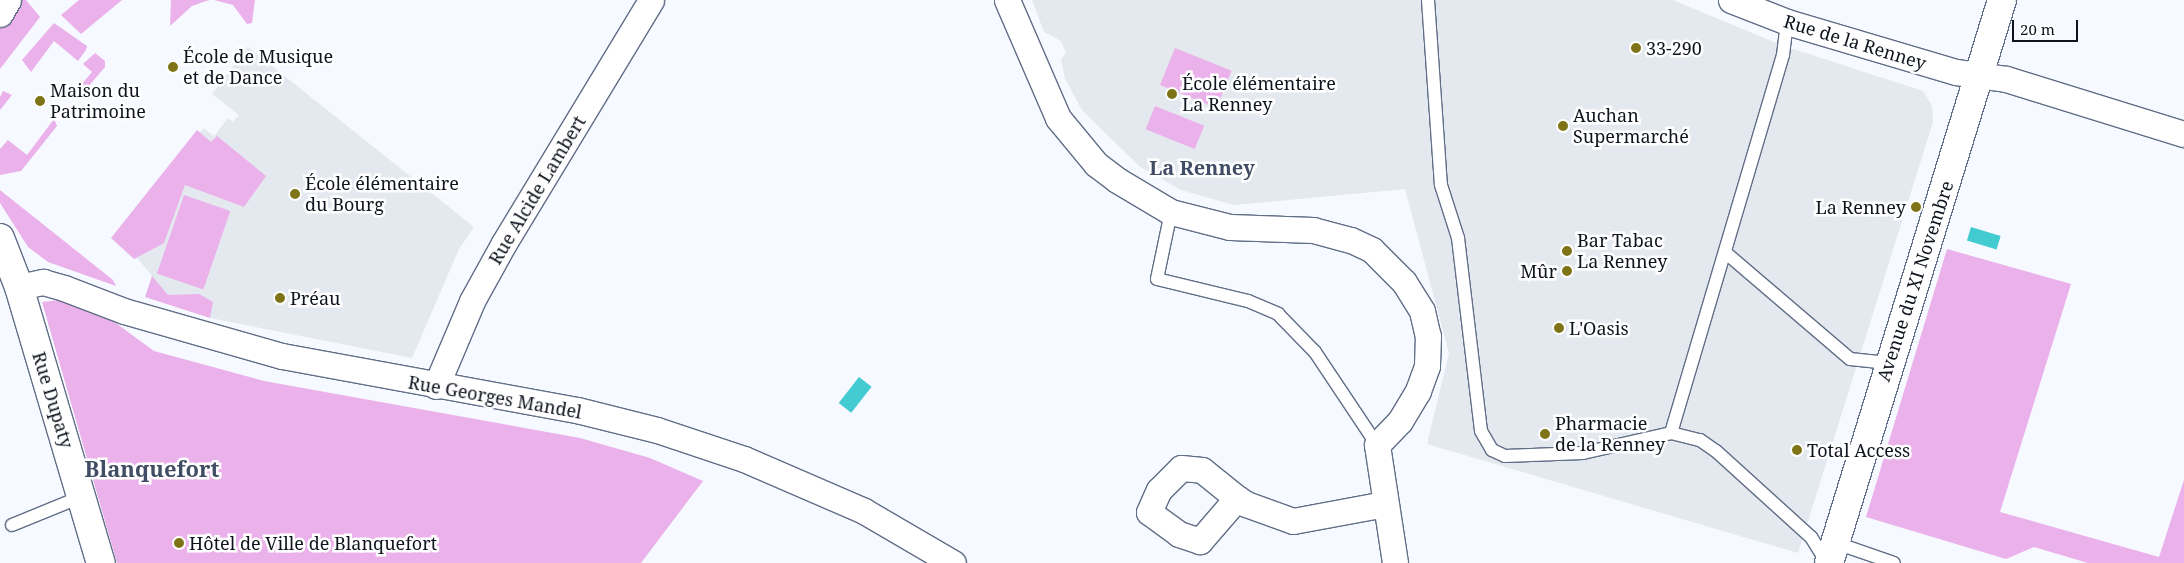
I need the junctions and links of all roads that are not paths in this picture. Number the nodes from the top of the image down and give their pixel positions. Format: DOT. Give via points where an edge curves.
graph roads {
  1 [pos="8,0"];
  2 [pos="652,0"];
  3 [pos="1007,0"];
  4 [pos="1428,0"];
  5 [pos="1731,0"];
  6 [pos="2002,0"];
  7 [pos="0,14"];
  8 [pos="1787,22"];
  9 [pos="1982,73"];
  10 [pos="2184,134"];
  11 [pos="1171,212"];
  12 [pos="0,238"];
  13 [pos="1726,253"];
  14 [pos="19,287"];
  15 [pos="1893,352"];
  16 [pos="436,386"];
  17 [pos="1671,433"];
  18 [pos="1377,445"];
  19 [pos="83,496"];
  20 [pos="1238,498"];
  21 [pos="1385,504"];
  22 [pos="12,525"];
  23 [pos="1830,556"];
  24 [pos="101,563"];
  25 [pos="953,563"];
  26 [pos="1395,563"];
  27 [pos="1893,563"];
  1 -- 7 [label="street"];
  2 -- 16 [label="street, Rue Alcide Lambert" via="504,243 472,301"];
  3 -- 11 [label="street" via="1041,86 1076,142 1117,180"];
  4 -- 17 [label="lane" via="1442,185 1458,238 1484,440 1492,450 1522,456 1583,453"];
  5 -- 8 [label="street, Rue de la Renney"];
  6 -- 9 [label="main road, Avenue du XI Novembre"];
  8 -- 9 [label="street, Rue de la Renney" via="1956,72"];
  8 -- 13 [label="lane" via="1783,55"];
  9 -- 10 [label="street, Rue de la Renney"];
  9 -- 15 [label="main road, Avenue du XI Novembre"];
  11 -- 18 [label="lane" via="1157,279 1248,301 1278,314 1315,352"];
  11 -- 18 [label="street" via="1230,226 1328,233 1372,250 1394,268 1422,311 1428,336 1427,366 1410,406"];
  12 -- 14 [label="main road, Rue Dupaty"];
  13 -- 15 [label="lane" via="1850,359 1863,364 1881,362"];
  13 -- 17 [label="lane"];
  14 -- 16 [label="street, Rue Georges Mandel" via="43,282 124,312 282,356"];
  14 -- 19 [label="main road, Rue Dupaty"];
  15 -- 23 [label="main road, Avenue du XI Novembre"];
  16 -- 25 [label="street, Rue Georges Mandel" via="621,420 744,459 897,527"];
  17 -- 23 [label="lane" via="1700,440 1755,485"];
  18 -- 21 [label="street"];
  19 -- 22 [label="lane"];
  19 -- 24 [label="main road, Rue Dupaty"];
  20 -- 21 [label="street" via="1293,521"];
  21 -- 26 [label="street"];
  23 -- 27 [label="lane"];
}
